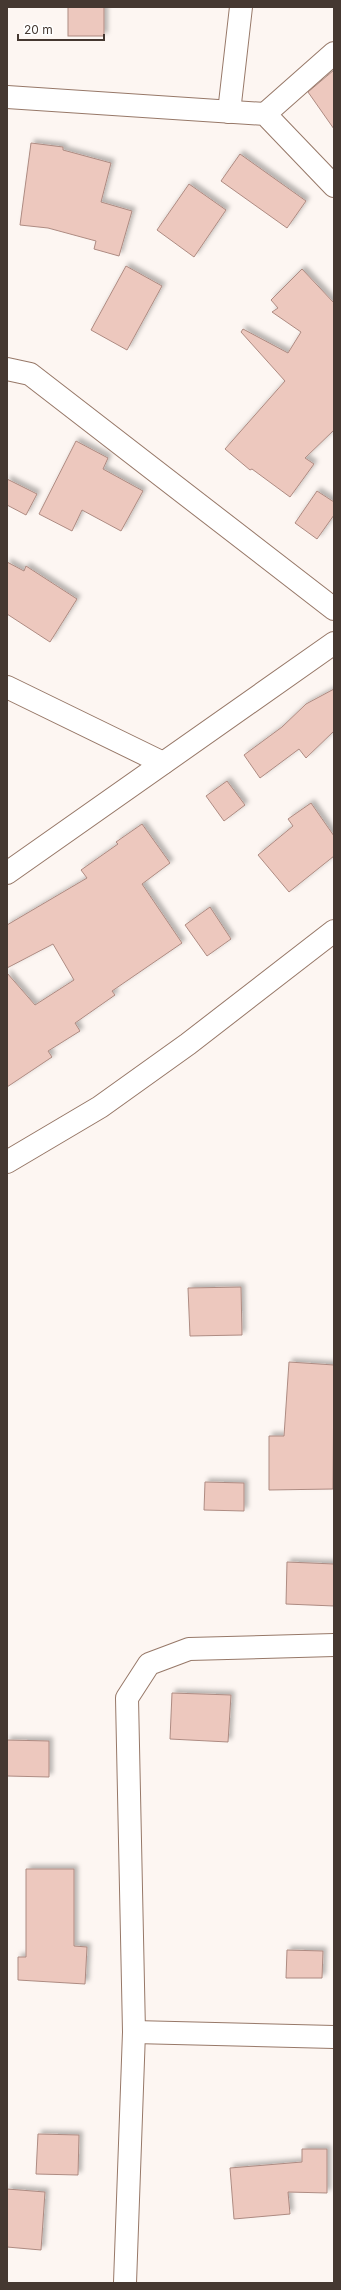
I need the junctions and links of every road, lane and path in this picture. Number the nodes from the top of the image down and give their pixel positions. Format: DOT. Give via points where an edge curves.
graph roads {
  1 [pos="241,7"];
  2 [pos="334,53"];
  3 [pos="7,97"];
  4 [pos="229,112"];
  5 [pos="265,114"];
  6 [pos="334,186"];
  7 [pos="7,369"];
  8 [pos="334,609"];
  9 [pos="334,643"];
  10 [pos="7,687"];
  11 [pos="163,763"];
  12 [pos="7,873"];
  13 [pos="334,931"];
  14 [pos="7,1162"];
  15 [pos="334,1645"];
  16 [pos="134,2032"];
  17 [pos="334,2037"];
  18 [pos="126,2283"];
  1 -- 4 [label="street"];
  2 -- 5 [label="street"];
  3 -- 4 [label="street"];
  4 -- 5 [label="street"];
  5 -- 6 [label="street"];
  7 -- 8 [label="street" via="30,374"];
  9 -- 11 [label="street"];
  10 -- 11 [label="street"];
  11 -- 12 [label="street"];
  13 -- 14 [label="street" via="188,1044 100,1107"];
  15 -- 16 [label="street" via="189,1649 149,1664 127,1698"];
  16 -- 17 [label="street"];
  16 -- 18 [label="street"];
}
